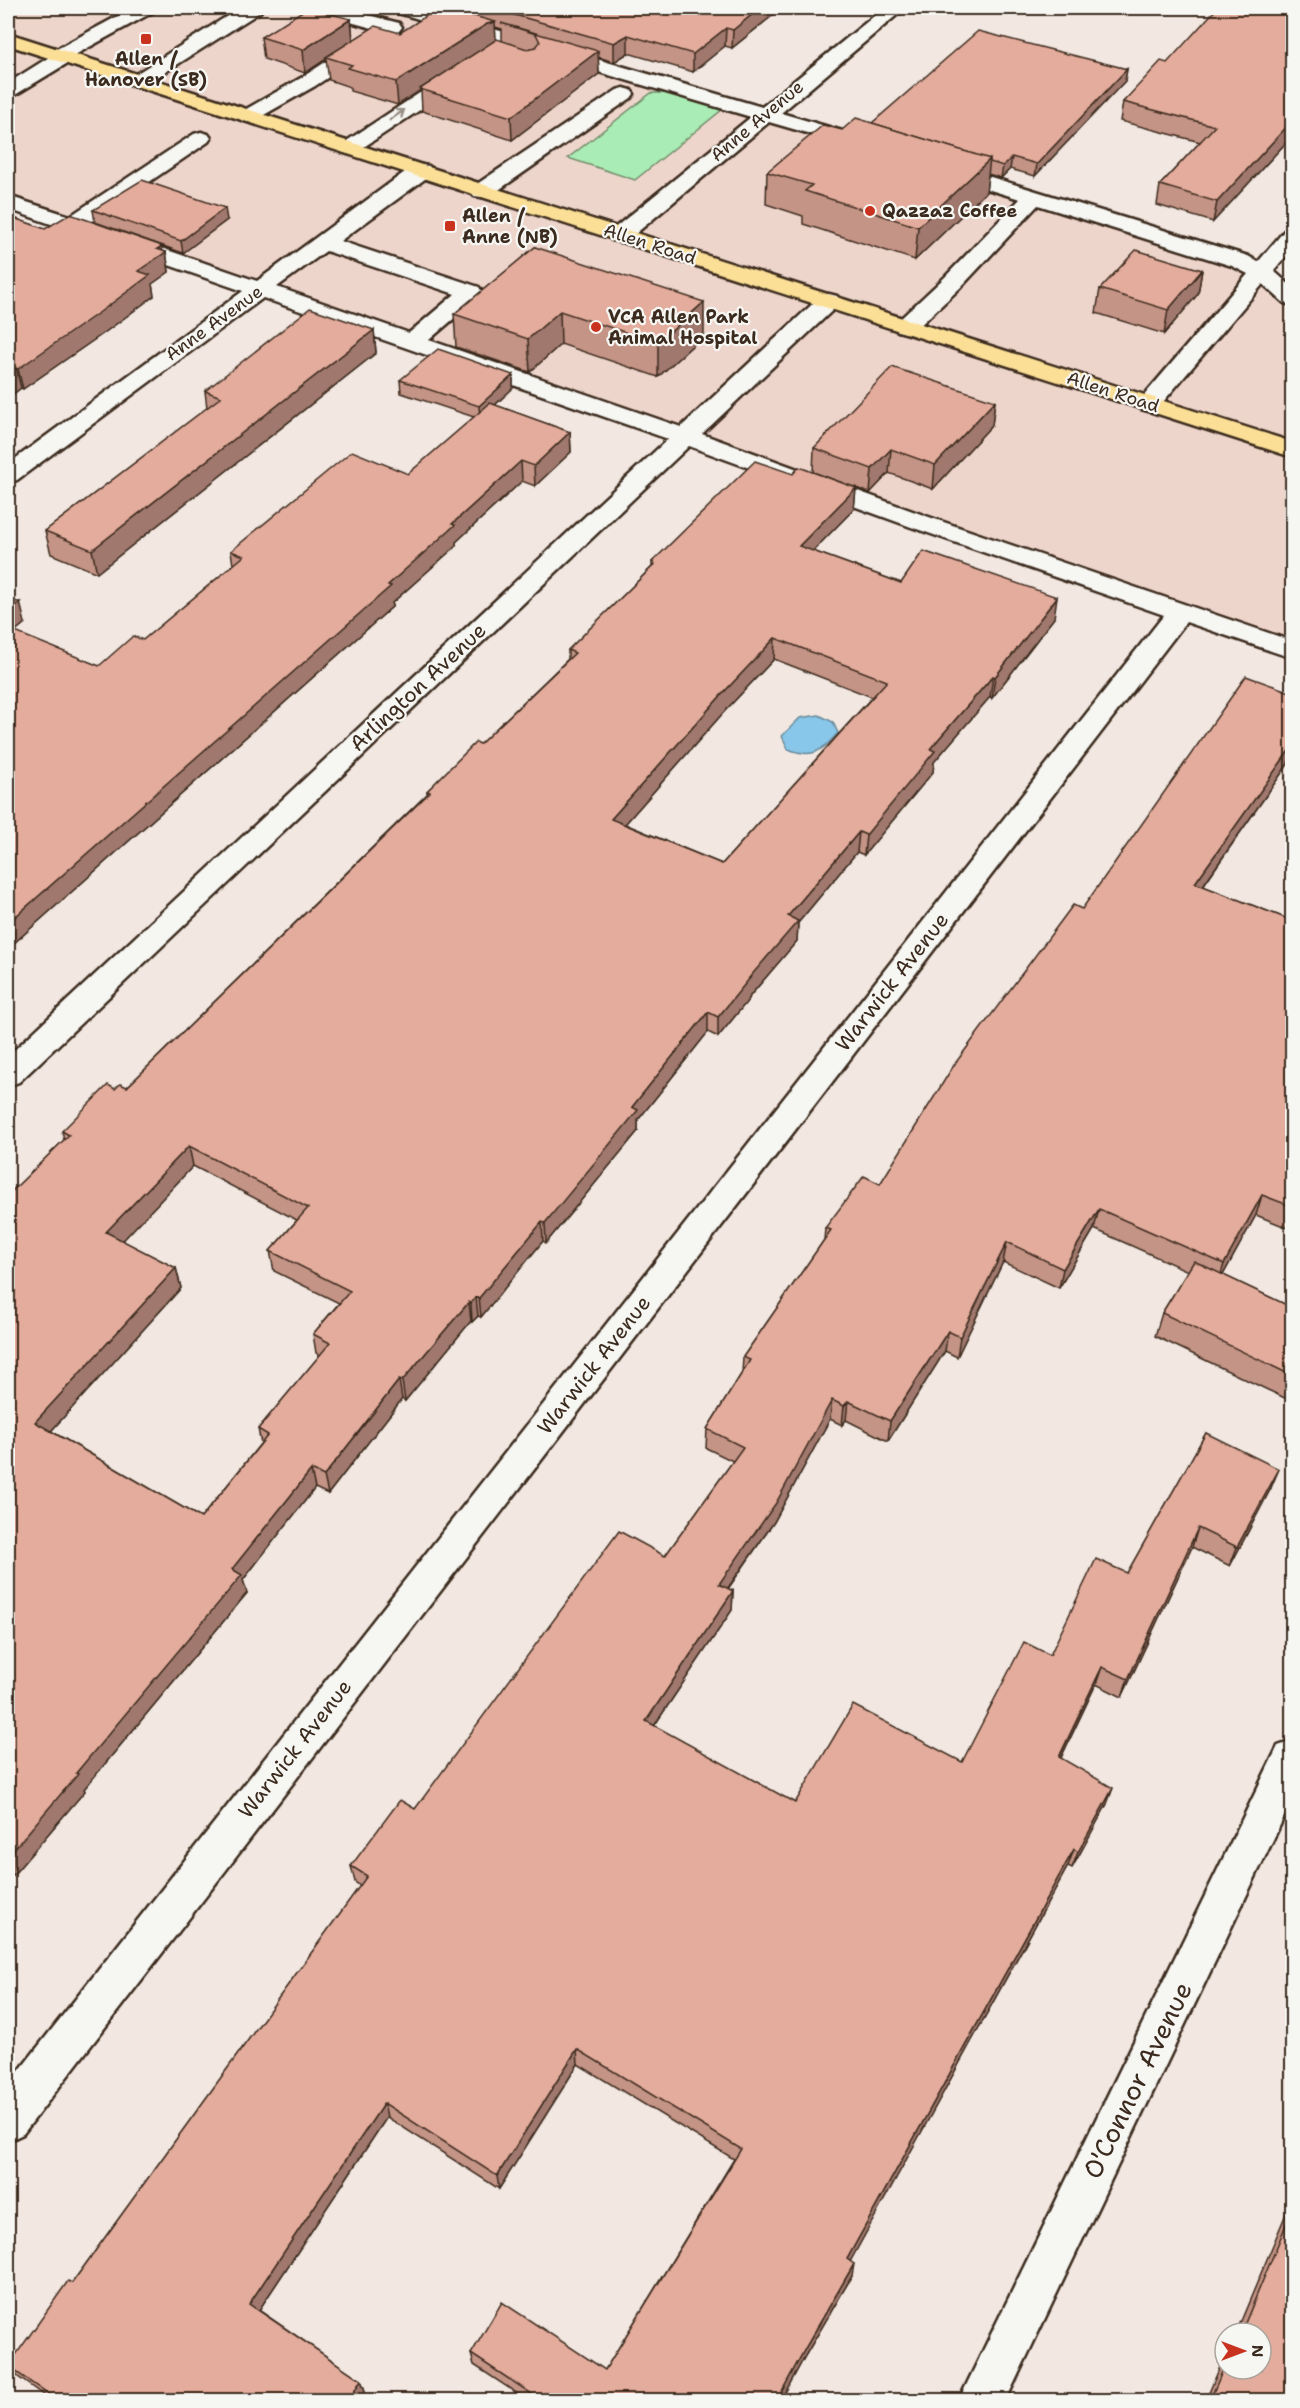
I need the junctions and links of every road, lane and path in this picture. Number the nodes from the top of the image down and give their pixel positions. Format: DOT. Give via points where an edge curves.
graph roads {
  1 [pos="253,8"];
  2 [pos="320,8"];
  3 [pos="402,8"];
  4 [pos="895,8"];
  5 [pos="131,11"];
  6 [pos="8,39"];
  7 [pos="496,52"];
  8 [pos="62,56"];
  9 [pos="476,64"];
  10 [pos="138,81"];
  11 [pos="8,91"];
  12 [pos="766,114"];
  13 [pos="248,116"];
  14 [pos="201,138"];
  15 [pos="349,148"];
  16 [pos="877,148"];
  17 [pos="922,162"];
  18 [pos="421,171"];
  19 [pos="482,191"];
  20 [pos="1034,197"];
  21 [pos="8,202"];
  22 [pos="72,225"];
  23 [pos="620,235"];
  24 [pos="1293,236"];
  25 [pos="323,243"];
  26 [pos="1262,272"];
  27 [pos="260,289"];
  28 [pos="1293,298"];
  29 [pos="829,302"];
  30 [pos="906,326"];
  31 [pos="414,342"];
  32 [pos="1149,404"];
  33 [pos="683,437"];
  34 [pos="1293,450"];
  35 [pos="8,475"];
  36 [pos="1180,612"];
  37 [pos="1293,650"];
  38 [pos="8,1074"];
  39 [pos="1293,1759"];
  40 [pos="8,2119"];
  41 [pos="982,2400"];
  1 -- 10 [label="street"];
  2 -- 13 [label="street" via="392,27"];
  3 -- 12 [label="street"];
  4 -- 12 [label="street, Anne Avenue"];
  5 -- 8 [label="street"];
  6 -- 8 [label="main road, Allen Road"];
  7 -- 19 [label="street" via="624,94"];
  8 -- 10 [label="main road, Allen Road"];
  8 -- 11 [label="street"];
  15 -- 9 [label="street, one-way"];
  10 -- 13 [label="main road, Allen Road"];
  12 -- 16 [label="street"];
  12 -- 23 [label="street, Anne Avenue"];
  13 -- 15 [label="main road, Allen Road"];
  14 -- 22 [label="street"];
  15 -- 18 [label="main road, Allen Road"];
  17 -- 20 [label="street"];
  18 -- 19 [label="main road, Allen Road"];
  18 -- 25 [label="street, Anne Avenue"];
  19 -- 23 [label="main road, Allen Road"];
  20 -- 26 [label="street" via="1240,261"];
  20 -- 30 [label="street"];
  21 -- 22 [label="street"];
  22 -- 27 [label="street"];
  23 -- 29 [label="main road, Allen Road"];
  24 -- 26 [label="street"];
  25 -- 27 [label="street, Anne Avenue"];
  25 -- 31 [label="street" via="471,292"];
  26 -- 28 [label="street"];
  26 -- 32 [label="street"];
  27 -- 31 [label="street"];
  27 -- 35 [label="street, Anne Avenue"];
  29 -- 30 [label="main road, Allen Road"];
  29 -- 33 [label="street, Arlington Avenue"];
  30 -- 32 [label="main road, Allen Road"];
  31 -- 33 [label="street"];
  32 -- 34 [label="main road, Allen Road"];
  33 -- 36 [label="street"];
  33 -- 38 [label="street, Arlington Avenue"];
  36 -- 37 [label="street"];
  36 -- 40 [label="street, Warwick Avenue"];
  39 -- 41 [label="street, O'Connor Avenue"];
}
